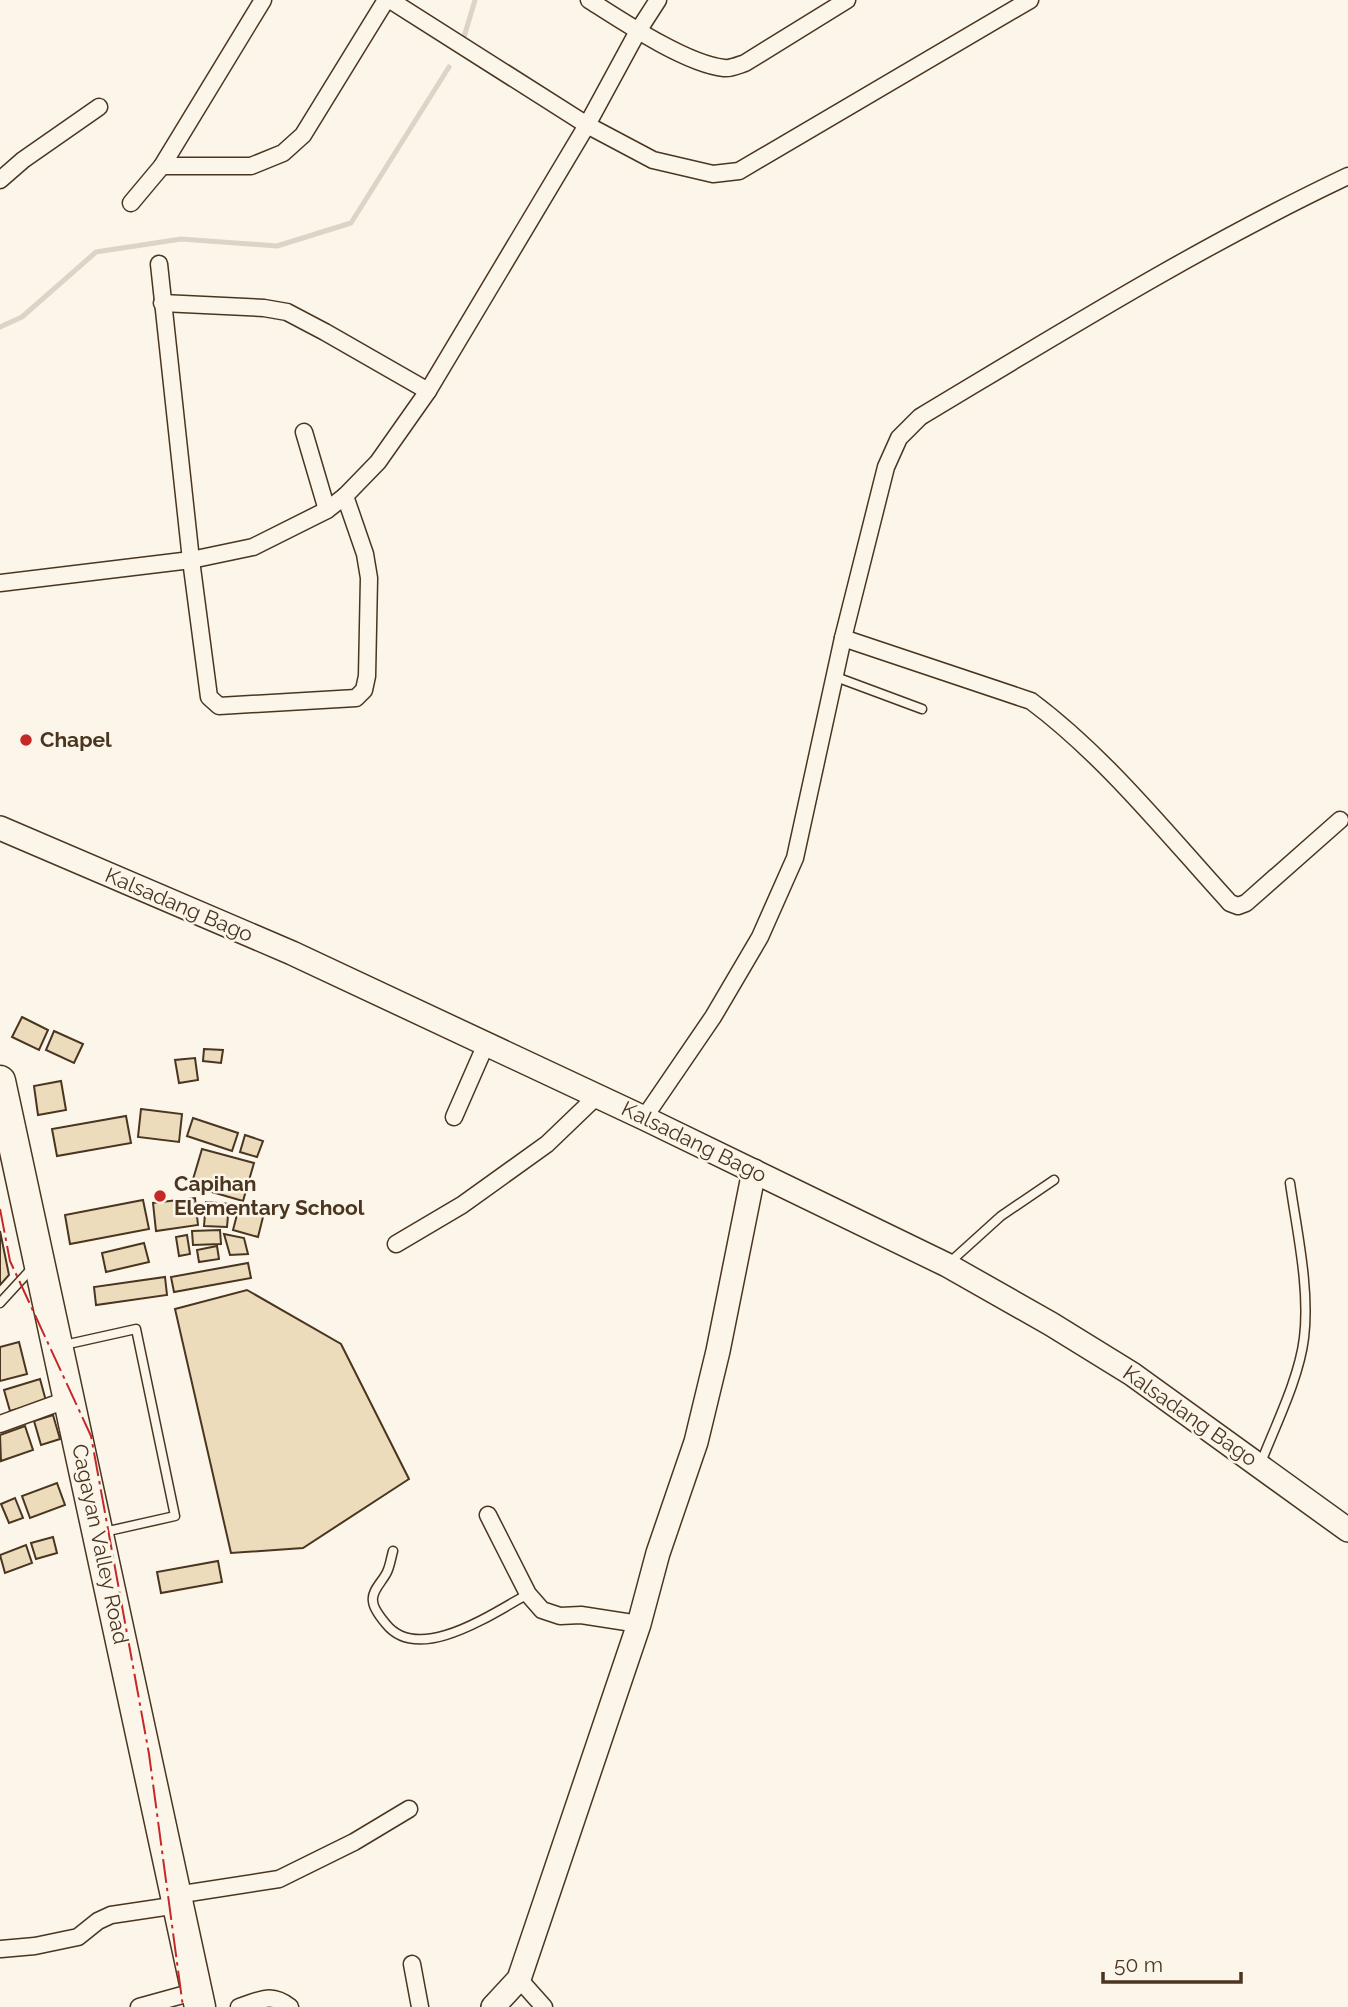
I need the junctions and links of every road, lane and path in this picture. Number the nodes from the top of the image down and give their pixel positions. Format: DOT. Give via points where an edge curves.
graph roads {
  1 [pos="263,0"];
  2 [pos="388,0"];
  3 [pos="589,0"];
  4 [pos="658,0"];
  5 [pos="847,0"];
  6 [pos="1030,0"];
  7 [pos="638,31"];
  8 [pos="99,107"];
  9 [pos="587,125"];
  10 [pos="162,166"];
  11 [pos="1348,176"];
  12 [pos="0,180"];
  13 [pos="131,202"];
  14 [pos="159,264"];
  15 [pos="162,303"];
  16 [pos="428,391"];
  17 [pos="304,432"];
  18 [pos="345,496"];
  19 [pos="327,510"];
  20 [pos="191,559"];
  21 [pos="0,583"];
  22 [pos="843,638"];
  23 [pos="836,677"];
  24 [pos="922,709"];
  25 [pos="1339,820"];
  26 [pos="0,828"];
  27 [pos="486,1044"];
  28 [pos="0,1081"];
  29 [pos="597,1096"];
  30 [pos="454,1116"];
  31 [pos="643,1118"];
  32 [pos="5,1134"];
  33 [pos="754,1171"];
  34 [pos="1054,1180"];
  35 [pos="1290,1183"];
  36 [pos="396,1244"];
  37 [pos="39,1259"];
  38 [pos="947,1265"];
  39 [pos="0,1303"];
  40 [pos="58,1346"];
  41 [pos="69,1399"];
  42 [pos="0,1424"];
  43 [pos="1260,1465"];
  44 [pos="488,1516"];
  45 [pos="1348,1530"];
  46 [pos="98,1533"];
  47 [pos="393,1551"];
  48 [pos="528,1594"];
  49 [pos="639,1624"];
  50 [pos="409,1809"];
  51 [pos="177,1900"];
  52 [pos="1,1949"];
  53 [pos="412,1964"];
  54 [pos="519,1979"];
  55 [pos="199,1999"];
  56 [pos="139,2007"];
  57 [pos="239,2007"];
  58 [pos="290,2007"];
  59 [pos="420,2007"];
  60 [pos="493,2007"];
  61 [pos="544,2007"];
  1 -- 10 [label="street"];
  2 -- 9 [label="street"];
  2 -- 10 [label="street" via="303,135 283,153 251,166"];
  3 -- 7 [label="street"];
  4 -- 7 [label="street"];
  5 -- 7 [label="street" via="745,63 727,69"];
  6 -- 9 [label="street" via="739,171 713,174 653,160"];
  7 -- 9 [label="street"];
  8 -- 12 [label="street"];
  9 -- 16 [label="street"];
  10 -- 13 [label="street"];
  11 -- 22 [label="street" via="1134,289 920,416 899,438 886,467"];
  14 -- 15 [label="street"];
  15 -- 16 [label="street" via="287,312"];
  15 -- 20 [label="street"];
  16 -- 18 [label="street" via="378,462"];
  17 -- 19 [label="street"];
  18 -- 19 [label="street"];
  18 -- 20 [label="street" via="369,578 368,676 356,698 219,706 209,697"];
  19 -- 20 [label="street" via="253,547"];
  20 -- 21 [label="street"];
  22 -- 23 [label="street"];
  22 -- 25 [label="street" via="1031,701 1113,775 1230,903 1238,906"];
  23 -- 24 [label="lane"];
  23 -- 31 [label="street" via="795,858 760,937 713,1017"];
  26 -- 27 [label="main road, Kalsadang Bago" via="292,953"];
  27 -- 29 [label="main road, Kalsadang Bago"];
  27 -- 30 [label="street"];
  28 -- 32 [label="highway, Cagayan Valley Road"];
  29 -- 31 [label="main road, Kalsadang Bago"];
  29 -- 36 [label="street" via="547,1144 462,1205"];
  31 -- 33 [label="main road, Kalsadang Bago"];
  32 -- 37 [label="highway, Cagayan Valley Road"];
  33 -- 38 [label="main road, Kalsadang Bago"];
  33 -- 49 [label="main road" via="696,1442"];
  34 -- 38 [label="lane" via="1001,1216"];
  35 -- 43 [label="lane" via="1306,1309 1304,1340"];
  37 -- 39 [label="lane"];
  37 -- 40 [label="highway, Cagayan Valley Road"];
  38 -- 43 [label="main road, Kalsadang Bago" via="1132,1374"];
  40 -- 41 [label="highway, Cagayan Valley Road"];
  40 -- 46 [label="lane" via="136,1329 175,1516"];
  41 -- 42 [label="street"];
  41 -- 46 [label="highway, Cagayan Valley Road"];
  43 -- 45 [label="main road, Kalsadang Bago"];
  44 -- 48 [label="street"];
  46 -- 51 [label="highway, Cagayan Valley Road"];
  47 -- 48 [label="lane" via="372,1603 395,1634 416,1641 458,1631"];
  48 -- 49 [label="street" via="542,1610 560,1616"];
  49 -- 54 [label="main road"];
  50 -- 51 [label="street" via="279,1879"];
  51 -- 52 [label="street" via="111,1915 78,1937"];
  51 -- 55 [label="highway, Cagayan Valley Road"];
  53 -- 59 [label="street"];
  54 -- 60 [label="main road"];
  54 -- 61 [label="street"];
  55 -- 56 [label="street"];
  57 -- 58 [label="street" via="267,1998"];
}
